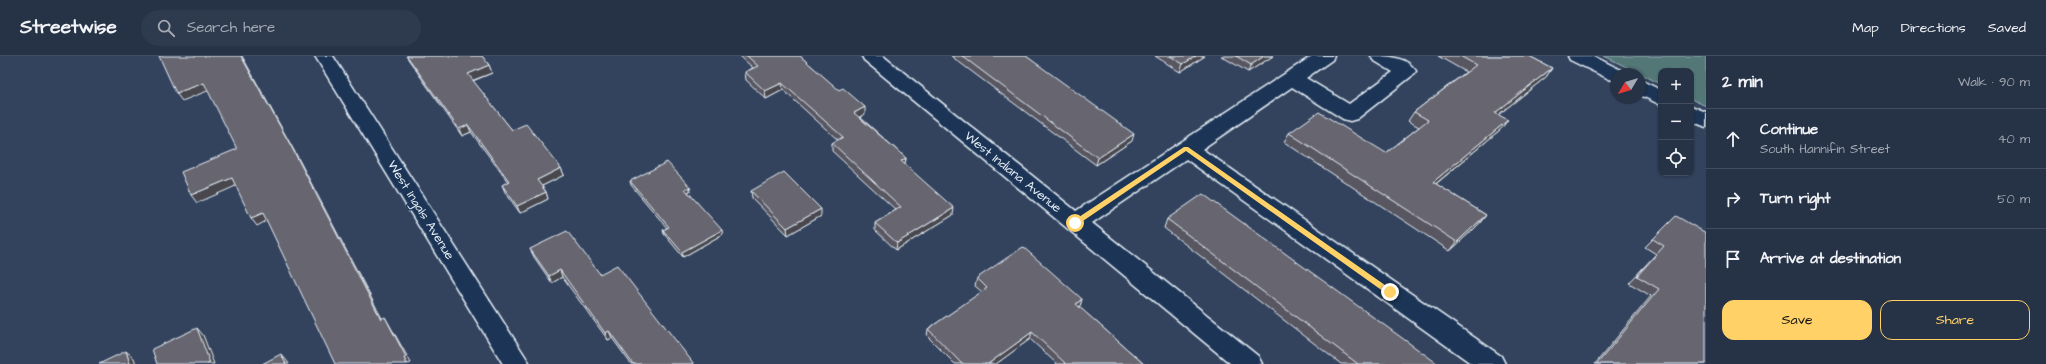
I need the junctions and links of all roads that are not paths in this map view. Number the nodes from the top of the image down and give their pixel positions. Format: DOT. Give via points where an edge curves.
graph roads {
  1 [pos="324,56"];
  2 [pos="871,56"];
  3 [pos="1325,56"];
  4 [pos="1380,56"];
  5 [pos="1577,56"];
  6 [pos="1610,72"];
  7 [pos="1292,78"];
  8 [pos="1646,91"];
  9 [pos="1658,97"];
  10 [pos="1694,114"];
  11 [pos="1706,120"];
  12 [pos="1186,148"];
  13 [pos="1075,223"];
  14 [pos="517,364"];
  15 [pos="1249,364"];
  16 [pos="1492,364"];
  1 -- 14 [label="street, West Ingals Avenue"];
  2 -- 13 [label="street, West Indiana Avenue"];
  3 -- 7 [label="street"];
  4 -- 7 [label="street" via="1406,71 1350,114"];
  5 -- 6 [label="street"];
  7 -- 12 [label="street"];
  8 -- 9 [label="street"];
  10 -- 11 [label="street"];
  12 -- 13 [label="street"];
  12 -- 16 [label="street"];
  13 -- 15 [label="street, West Indiana Avenue"];
}
